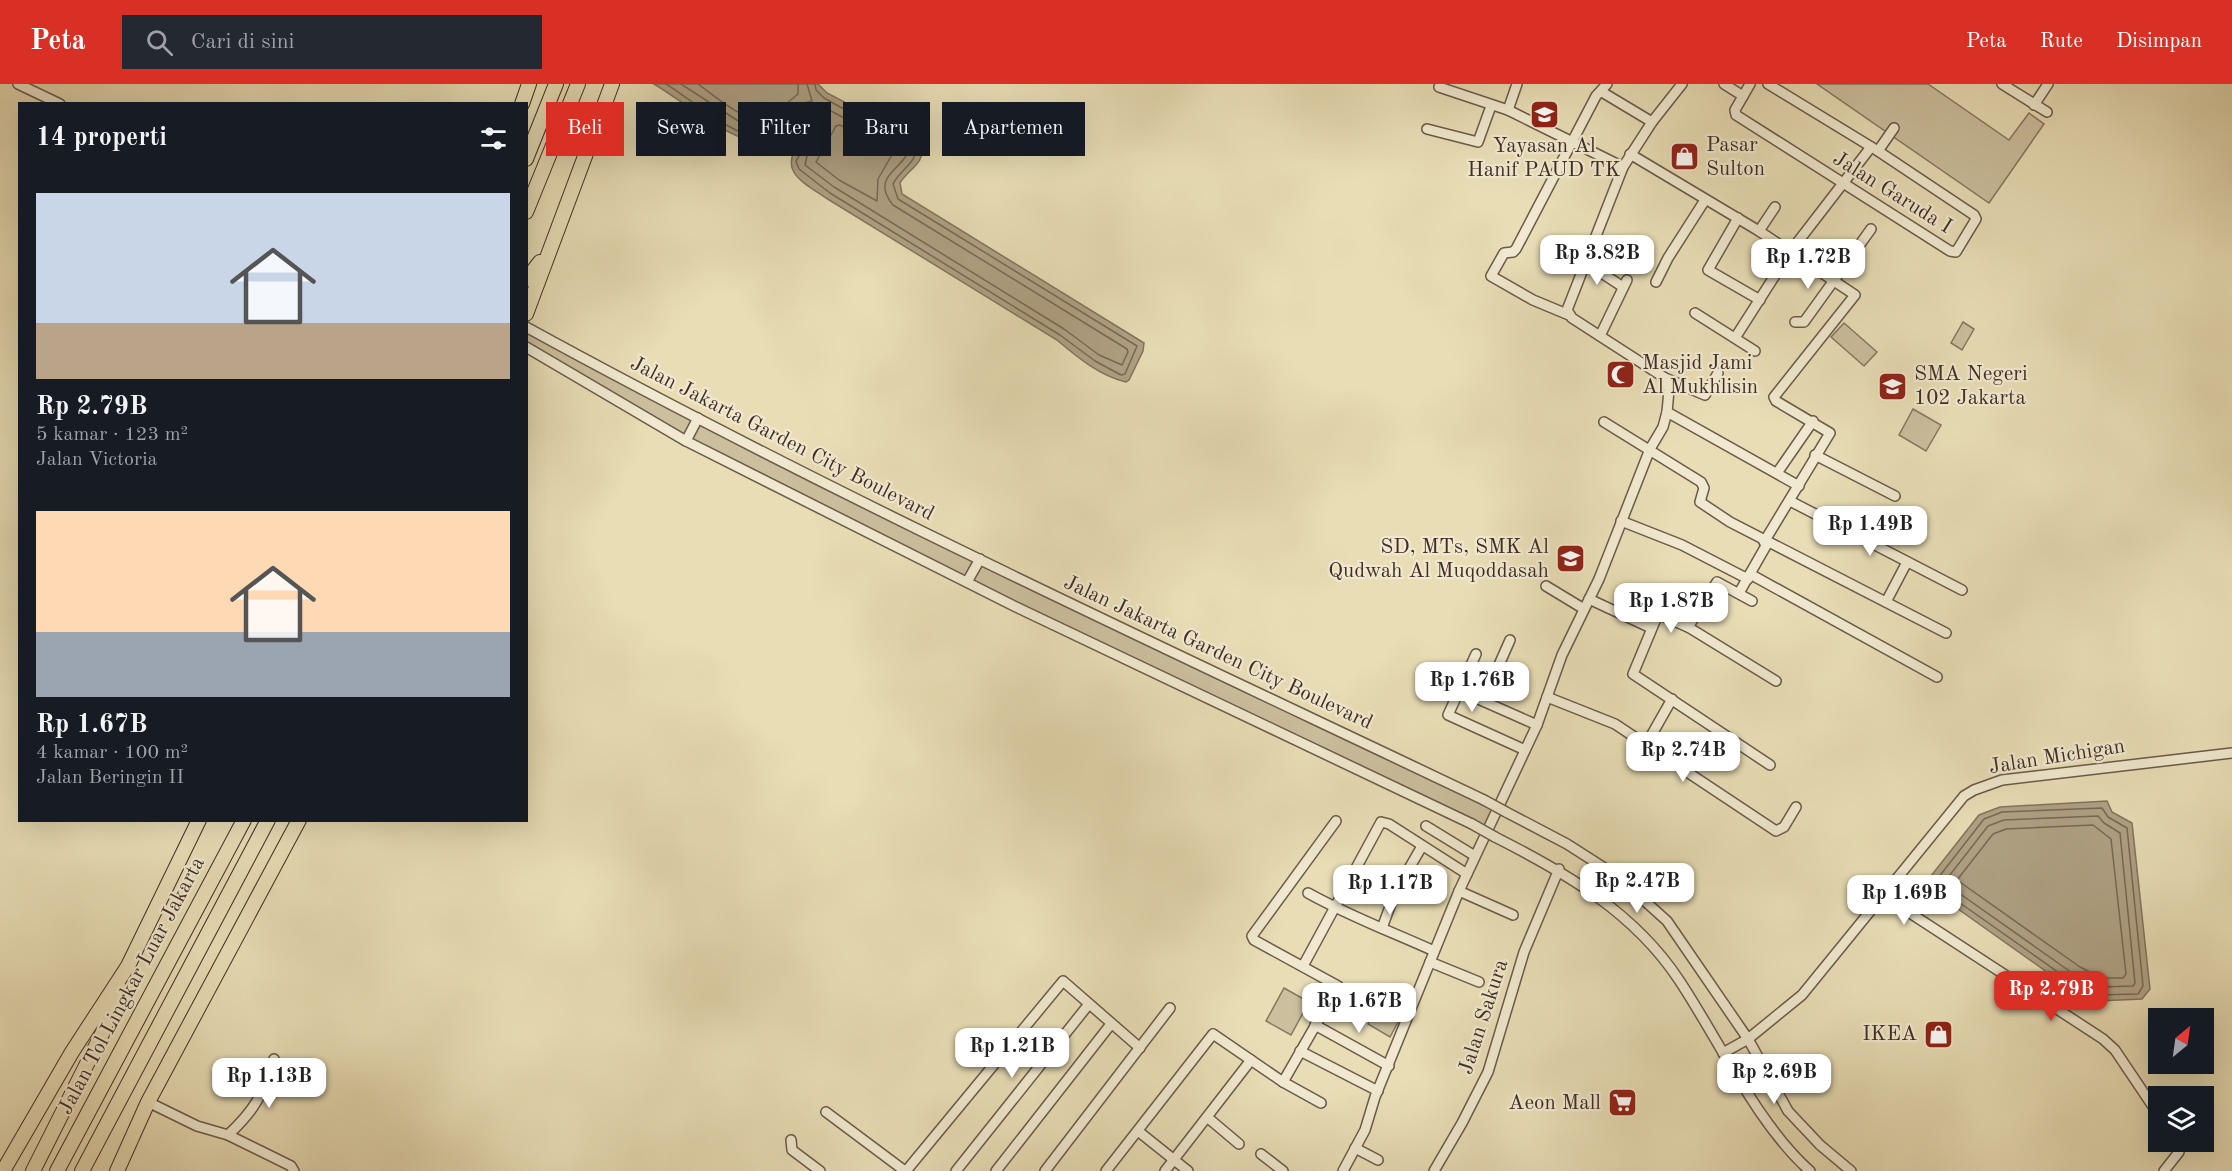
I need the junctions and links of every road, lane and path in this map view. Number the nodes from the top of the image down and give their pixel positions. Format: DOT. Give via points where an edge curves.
graph roads {
  1 [pos="18,84"];
  2 [pos="529,84"];
  3 [pos="556,84"];
  4 [pos="578,84"];
  5 [pos="612,84"];
  6 [pos="1517,84"];
  7 [pos="1682,84"];
  8 [pos="1724,84"];
  9 [pos="1750,84"];
  10 [pos="1768,84"];
  11 [pos="2002,84"];
  12 [pos="2048,84"];
  13 [pos="1439,87"];
  14 [pos="1605,88"];
  15 [pos="1743,96"];
  16 [pos="56,102"];
  17 [pos="523,102"];
  18 [pos="2034,105"];
  19 [pos="1491,106"];
  20 [pos="1508,110"];
  21 [pos="2047,112"];
  22 [pos="1652,122"];
  23 [pos="1894,128"];
  24 [pos="1427,129"];
  25 [pos="1573,142"];
  26 [pos="1875,149"];
  27 [pos="528,154"];
  28 [pos="1630,154"];
  29 [pos="1623,167"];
  30 [pos="1841,183"];
  31 [pos="1705,200"];
  32 [pos="528,207"];
  33 [pos="1775,207"];
  34 [pos="1738,218"];
  35 [pos="1871,229"];
  36 [pos="1759,231"];
  37 [pos="554,243"];
  38 [pos="1790,252"];
  39 [pos="1585,262"];
  40 [pos="528,277"];
  41 [pos="1832,280"];
  42 [pos="1656,282"];
  43 [pos="1761,300"];
  44 [pos="528,309"];
  45 [pos="1695,313"];
  46 [pos="1569,315"];
  47 [pos="1795,322"];
  48 [pos="528,328"];
  49 [pos="1600,336"];
  50 [pos="1735,338"];
  51 [pos="528,348"];
  52 [pos="1755,351"];
  53 [pos="1718,373"];
  54 [pos="1665,378"];
  55 [pos="1667,412"];
  56 [pos="698,418"];
  57 [pos="1814,421"];
  58 [pos="1604,422"];
  59 [pos="686,441"];
  60 [pos="1650,449"];
  61 [pos="1815,455"];
  62 [pos="1777,473"];
  63 [pos="1799,486"];
  64 [pos="1895,496"];
  65 [pos="1790,501"];
  66 [pos="1621,521"];
  67 [pos="1766,543"];
  68 [pos="980,559"];
  69 [pos="1907,562"];
  70 [pos="1749,577"];
  71 [pos="967,582"];
  72 [pos="1546,586"];
  73 [pos="1962,590"];
  74 [pos="1739,593"];
  75 [pos="1589,600"];
  76 [pos="1752,601"];
  77 [pos="1886,602"];
  78 [pos="1584,609"];
  79 [pos="1688,627"];
  80 [pos="1651,628"];
  81 [pos="1946,633"];
  82 [pos="1510,640"];
  83 [pos="1476,654"];
  84 [pos="1937,677"];
  85 [pos="1776,681"];
  86 [pos="1458,690"];
  87 [pos="1547,697"];
  88 [pos="1672,699"];
  89 [pos="1483,701"];
  90 [pos="1537,725"];
  91 [pos="1647,743"];
  92 [pos="1525,750"];
  93 [pos="2232,753"];
  94 [pos="1770,765"];
  95 [pos="1796,807"];
  96 [pos="1336,821"];
  97 [pos="198,822"];
  98 [pos="243,822"];
  99 [pos="267,822"];
  100 [pos="298,822"];
  101 [pos="1426,826"];
  102 [pos="1422,846"];
  103 [pos="1474,856"];
  104 [pos="1559,869"];
  105 [pos="1467,874"];
  106 [pos="1458,891"];
  107 [pos="1308,893"];
  108 [pos="1884,896"];
  109 [pos="1333,907"];
  110 [pos="1513,915"];
  111 [pos="1382,928"];
  112 [pos="1434,951"];
  113 [pos="1430,962"];
  114 [pos="128,966"];
  115 [pos="1303,966"];
  116 [pos="1479,982"];
  117 [pos="1089,1004"];
  118 [pos="1170,1008"];
  119 [pos="1111,1024"];
  120 [pos="1315,1025"];
  121 [pos="1749,1039"];
  122 [pos="1140,1048"];
  123 [pos="1300,1051"];
  124 [pos="1723,1053"];
  125 [pos="274,1059"];
  126 [pos="1251,1060"];
  127 [pos="1389,1066"];
  128 [pos="1283,1082"];
  129 [pos="1378,1091"];
  130 [pos="2148,1099"];
  131 [pos="148,1102"];
  132 [pos="1321,1103"];
  133 [pos="826,1112"];
  134 [pos="1207,1117"];
  135 [pos="140,1119"];
  136 [pos="1138,1131"];
  137 [pos="228,1135"];
  138 [pos="791,1140"];
  139 [pos="1239,1144"];
  140 [pos="1355,1148"];
  141 [pos="2180,1152"];
  142 [pos="1261,1154"];
  143 [pos="1175,1159"];
  144 [pos="1378,1160"];
  145 [pos="1348,1169"];
  146 [pos="902,1170"];
  147 [pos="3,1171"];
  148 [pos="33,1171"];
  149 [pos="57,1171"];
  150 [pos="82,1171"];
  151 [pos="109,1171"];
  152 [pos="117,1171"];
  153 [pos="294,1171"];
  154 [pos="820,1171"];
  155 [pos="956,1171"];
  156 [pos="996,1171"];
  157 [pos="1045,1171"];
  158 [pos="1106,1171"];
  159 [pos="1165,1171"];
  160 [pos="1188,1171"];
  161 [pos="1283,1171"];
  162 [pos="1434,1171"];
  163 [pos="1810,1171"];
  164 [pos="1851,1171"];
  165 [pos="2163,1171"];
  1 -- 16 [label="street"];
  2 -- 17 [label="highway"];
  3 -- 27 [label="highway"];
  4 -- 32 [label="highway"];
  5 -- 37 [label="highway"];
  6 -- 20 [label="street"];
  7 -- 22 [label="street"];
  8 -- 15 [label="street"];
  9 -- 15 [label="street"];
  10 -- 26 [label="street, Jalan Garuda I"];
  11 -- 18 [label="street"];
  12 -- 18 [label="street"];
  13 -- 19 [label="street"];
  14 -- 22 [label="street"];
  14 -- 25 [label="street" via="1596,96"];
  15 -- 30 [label="street, Jalan Garuda I" via="1736,115"];
  18 -- 21 [label="street"];
  19 -- 20 [label="street"];
  19 -- 24 [label="street" via="1478,142"];
  20 -- 25 [label="street"];
  22 -- 28 [label="street"];
  23 -- 26 [label="street"];
  25 -- 29 [label="street"];
  25 -- 46 [label="street" via="1516,249 1504,253 1492,278"];
  26 -- 30 [label="street"];
  26 -- 30 [label="street, Jalan Garuda I" via="1976,217 1956,252"];
  28 -- 29 [label="street"];
  28 -- 31 [label="street"];
  29 -- 39 [label="street"];
  30 -- 38 [label="street"];
  31 -- 34 [label="street"];
  31 -- 42 [label="street"];
  33 -- 36 [label="street"];
  34 -- 36 [label="street"];
  34 -- 43 [label="street" via="1708,270"];
  35 -- 41 [label="street"];
  36 -- 38 [label="street"];
  37 -- 40 [label="highway"];
  37 -- 44 [label="highway"];
  38 -- 41 [label="street"];
  38 -- 43 [label="street"];
  39 -- 46 [label="street" via="1568,303"];
  39 -- 49 [label="street" via="1625,283"];
  41 -- 47 [label="street" via="1804,322"];
  41 -- 57 [label="street" via="1855,295 1774,397"];
  43 -- 50 [label="street"];
  45 -- 50 [label="street"];
  46 -- 49 [label="street"];
  48 -- 56 [label="street, Jalan Jakarta Garden City Boulevard"];
  49 -- 54 [label="street"];
  50 -- 52 [label="street"];
  51 -- 59 [label="street, Jalan Jakarta Garden City Boulevard"];
  53 -- 54 [label="street" via="1705,395"];
  54 -- 55 [label="street" via="1669,390"];
  55 -- 60 [label="street"];
  55 -- 62 [label="street"];
  56 -- 59 [label="street"];
  56 -- 68 [label="street, Jalan Jakarta Garden City Boulevard"];
  57 -- 61 [label="street" via="1830,433"];
  57 -- 62 [label="street"];
  58 -- 60 [label="street"];
  59 -- 71 [label="street, Jalan Jakarta Garden City Boulevard"];
  60 -- 66 [label="street"];
  60 -- 67 [label="street" via="1703,484 1699,498 1702,504"];
  61 -- 63 [label="street"];
  61 -- 64 [label="street"];
  62 -- 63 [label="street"];
  63 -- 65 [label="street"];
  65 -- 67 [label="street"];
  65 -- 69 [label="street"];
  66 -- 70 [label="street"];
  66 -- 75 [label="street"];
  67 -- 70 [label="street"];
  67 -- 77 [label="street"];
  68 -- 71 [label="street"];
  68 -- 121 [label="street, Jalan Jakarta Garden City Boulevard, bridge" via="1484,800 1567,844 1617,876 1667,921"];
  69 -- 73 [label="street"];
  69 -- 77 [label="street"];
  70 -- 74 [label="street"];
  70 -- 84 [label="street"];
  71 -- 104 [label="street, Jalan Jakarta Garden City Boulevard, bridge"];
  72 -- 78 [label="street"];
  74 -- 76 [label="street"];
  74 -- 79 [label="street" via="1717,582"];
  75 -- 78 [label="street"];
  75 -- 80 [label="street"];
  77 -- 81 [label="street"];
  78 -- 87 [label="street"];
  79 -- 80 [label="street" via="1659,614"];
  79 -- 85 [label="street"];
  80 -- 88 [label="street" via="1633,674"];
  82 -- 89 [label="street"];
  83 -- 86 [label="street"];
  86 -- 89 [label="street"];
  86 -- 92 [label="street" via="1449,717"];
  87 -- 90 [label="street"];
  87 -- 91 [label="street" via="1592,713"];
  88 -- 91 [label="street"];
  88 -- 94 [label="street"];
  89 -- 90 [label="street"];
  90 -- 92 [label="street"];
  91 -- 95 [label="street" via="1776,831 1782,830"];
  92 -- 103 [label="street"];
  93 -- 108 [label="street, Jalan Michigan" via="2002,780 1974,790 1964,796"];
  96 -- 115 [label="street" via="1253,933 1253,938"];
  97 -- 114 [label="highway"];
  98 -- 149 [label="highway, Jalan Tol Lingkar Luar Jakarta"];
  99 -- 150 [label="highway, Jalan Tol Lingkar Luar Jakarta"];
  100 -- 131 [label="highway"];
  101 -- 103 [label="street"];
  102 -- 105 [label="street"];
  102 -- 109 [label="street" via="1381,822"];
  102 -- 111 [label="street" via="1395,893"];
  103 -- 105 [label="street"];
  104 -- 124 [label="street, Jalan Jakarta Garden City Boulevard" via="1599,897 1645,940 1678,978"];
  104 -- 162 [label="street, Jalan Sakura" via="1524,952 1488,1072"];
  105 -- 106 [label="street"];
  106 -- 110 [label="street"];
  106 -- 112 [label="street"];
  107 -- 109 [label="street"];
  108 -- 121 [label="street, Jalan Michigan" via="1802,995"];
  108 -- 130 [label="street" via="2103,1040 2115,1050"];
  109 -- 111 [label="street"];
  109 -- 115 [label="street"];
  111 -- 112 [label="street"];
  112 -- 113 [label="street"];
  113 -- 116 [label="street"];
  113 -- 127 [label="street"];
  114 -- 147 [label="highway" via="72,1052"];
  114 -- 148 [label="highway" via="102,1034"];
  115 -- 120 [label="street" via="1338,986"];
  117 -- 119 [label="street"];
  117 -- 146 [label="street" via="1064,981"];
  117 -- 155 [label="street"];
  118 -- 122 [label="street"];
  119 -- 122 [label="street"];
  119 -- 156 [label="street"];
  120 -- 123 [label="street"];
  120 -- 127 [label="street"];
  121 -- 124 [label="street, Jalan Michigan"];
  121 -- 164 [label="street, Jalan Jakarta Garden City Boulevard" via="1788,1110"];
  122 -- 157 [label="street"];
  123 -- 128 [label="street"];
  123 -- 129 [label="street"];
  124 -- 163 [label="street, Jalan Jakarta Garden City Boulevard" via="1771,1125"];
  125 -- 137 [label="street" via="260,1099"];
  126 -- 128 [label="street"];
  126 -- 134 [label="street"];
  126 -- 136 [label="street" via="1216,1035 1211,1036"];
  127 -- 129 [label="street"];
  128 -- 132 [label="street"];
  129 -- 140 [label="street"];
  131 -- 135 [label="highway"];
  131 -- 137 [label="street" via="197,1126"];
  133 -- 146 [label="street"];
  134 -- 139 [label="street"];
  134 -- 143 [label="street"];
  135 -- 151 [label="highway"];
  135 -- 152 [label="highway"];
  136 -- 143 [label="street"];
  136 -- 158 [label="street"];
  137 -- 153 [label="street"];
  138 -- 154 [label="street" via="792,1150"];
  140 -- 144 [label="street"];
  140 -- 145 [label="street"];
  141 -- 165 [label="street"];
  142 -- 161 [label="street"];
  143 -- 159 [label="street"];
  143 -- 160 [label="street"];
}
